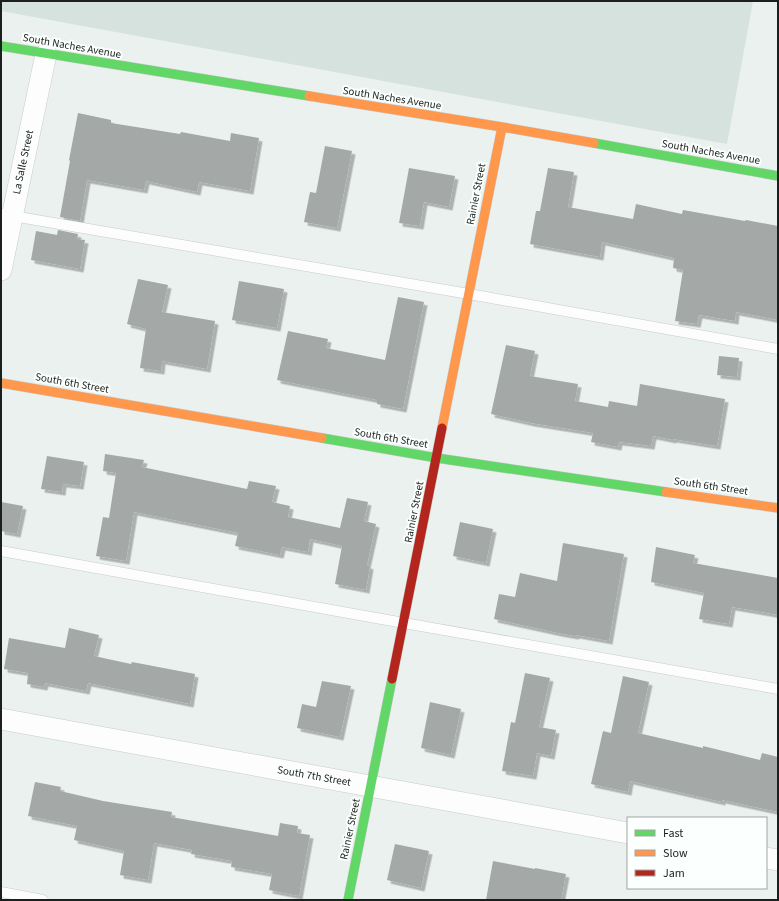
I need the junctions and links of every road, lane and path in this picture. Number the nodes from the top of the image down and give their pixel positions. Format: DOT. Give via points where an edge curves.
graph roads {
  1 [pos="1,46"];
  2 [pos="46,54"];
  3 [pos="502,127"];
  4 [pos="778,176"];
  5 [pos="7,215"];
  6 [pos="1,270"];
  7 [pos="469,294"];
  8 [pos="778,349"];
  9 [pos="1,383"];
  10 [pos="437,458"];
  11 [pos="778,508"];
  12 [pos="1,551"];
  13 [pos="404,623"];
  14 [pos="778,689"];
  15 [pos="1,719"];
  16 [pos="371,787"];
  17 [pos="627,833"];
  18 [pos="767,858"];
  19 [pos="778,860"];
  20 [pos="1,892"];
  21 [pos="43,900"];
  22 [pos="348,900"];
  1 -- 2 [label="street, South Naches Avenue"];
  2 -- 3 [label="street, South Naches Avenue"];
  2 -- 5 [label="street, La Salle Street"];
  3 -- 4 [label="street, South Naches Avenue"];
  3 -- 7 [label="street, Rainier Street"];
  5 -- 6 [label="street, La Salle Street"];
  5 -- 7 [label="lane"];
  7 -- 8 [label="lane"];
  7 -- 10 [label="street, Rainier Street"];
  9 -- 10 [label="street, South 6th Street"];
  10 -- 11 [label="street, South 6th Street"];
  10 -- 13 [label="street, Rainier Street"];
  12 -- 13 [label="lane"];
  13 -- 14 [label="lane"];
  13 -- 16 [label="street, Rainier Street"];
  15 -- 16 [label="street, South 7th Street"];
  16 -- 17 [label="street, South 7th Street"];
  16 -- 22 [label="street, Rainier Street"];
  18 -- 19 [label="street"];
  20 -- 21 [label="lane"];
}
